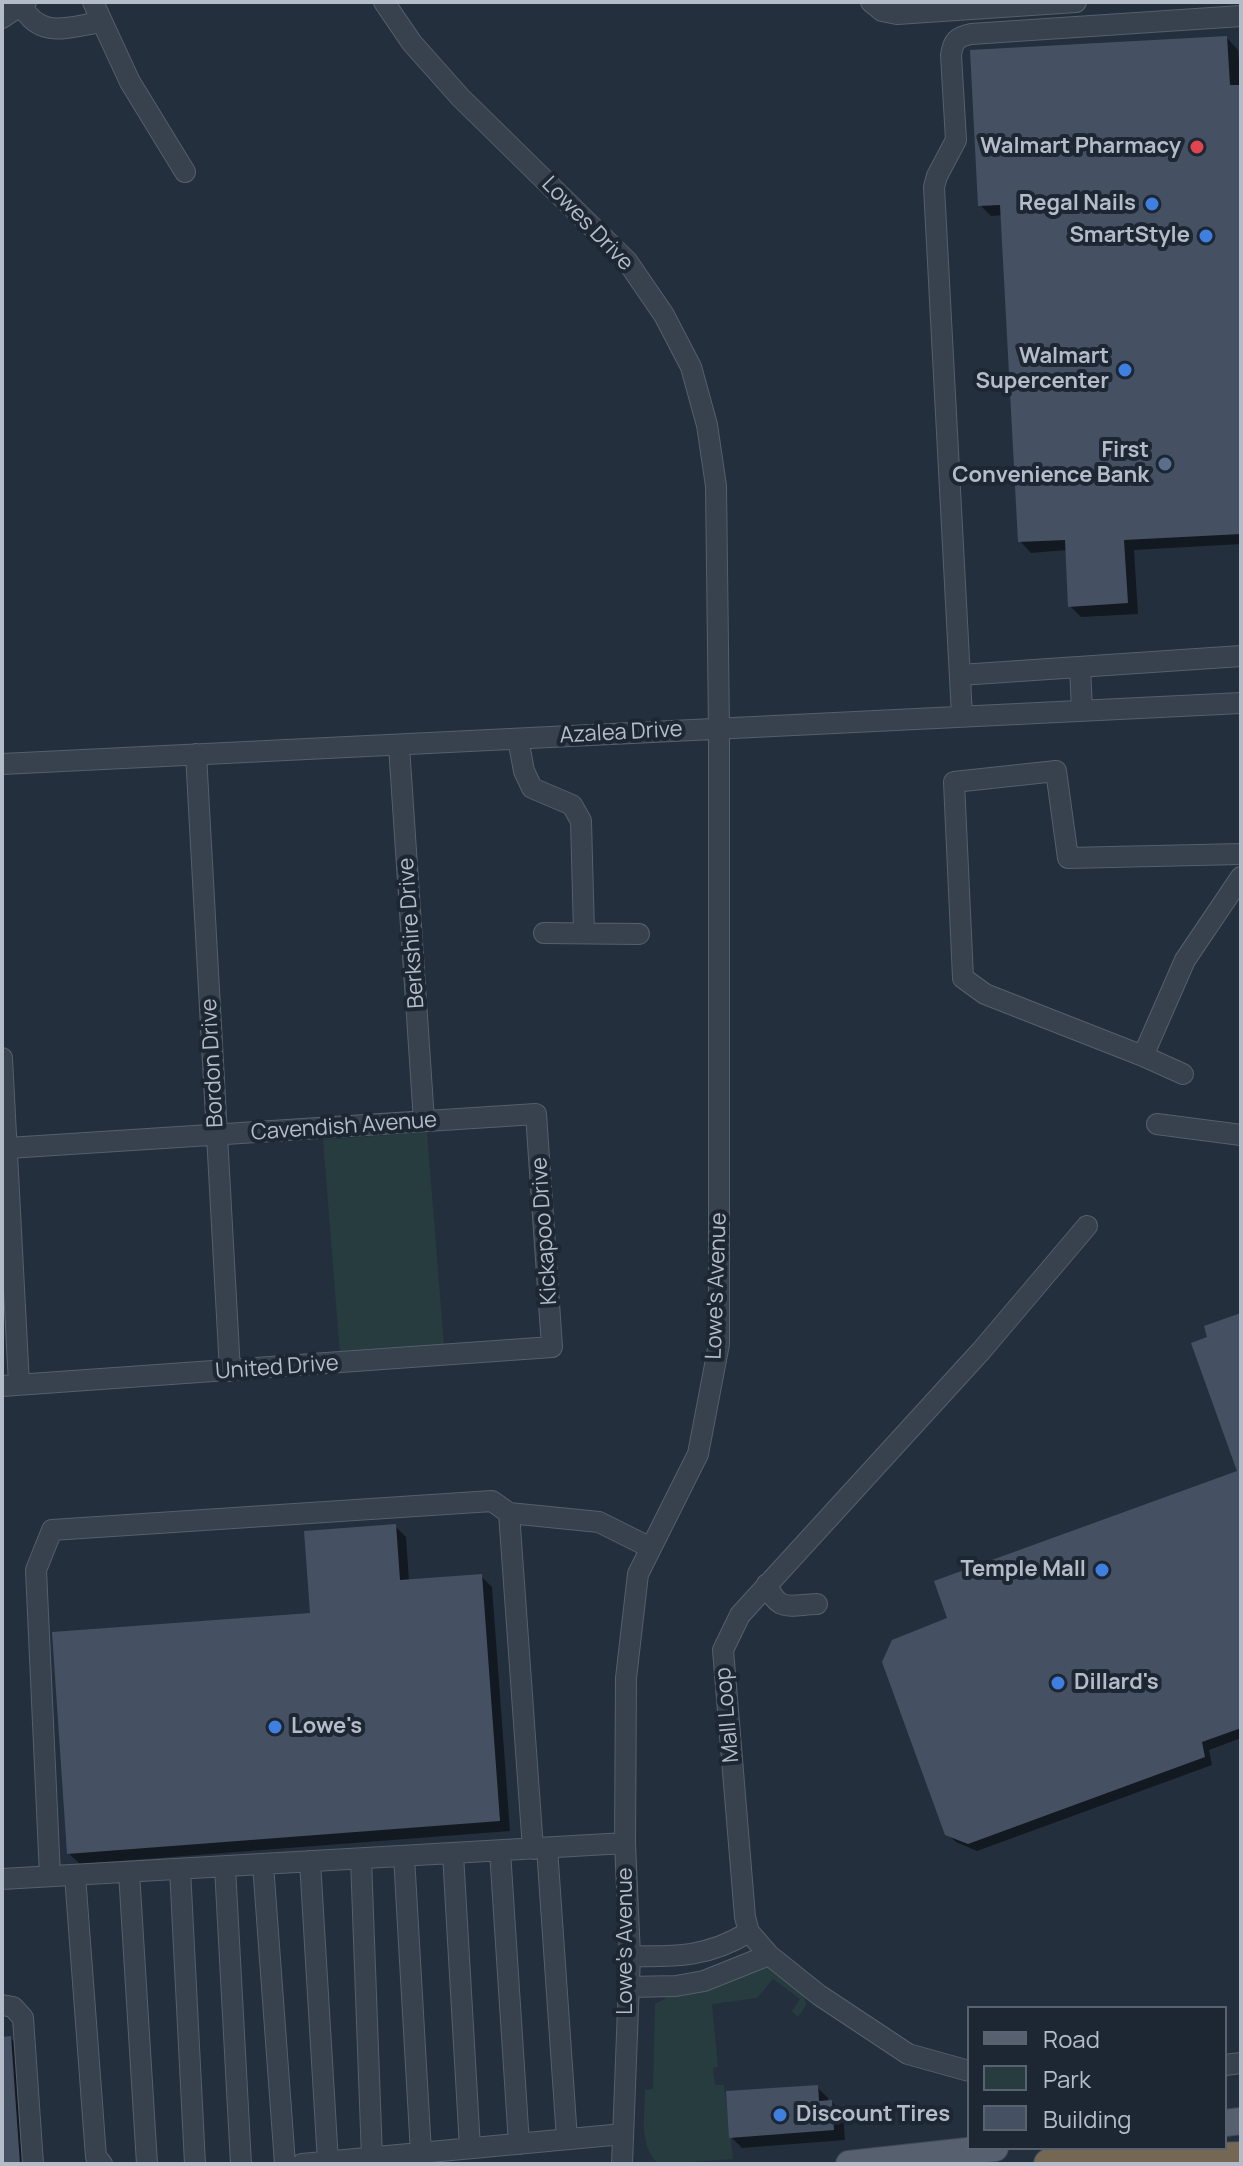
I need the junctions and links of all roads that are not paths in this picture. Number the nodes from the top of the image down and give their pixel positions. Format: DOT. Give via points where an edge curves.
graph roads {
  1 [pos="93,2"];
  2 [pos="384,2"];
  3 [pos="871,2"];
  4 [pos="1076,2"];
  5 [pos="24,4"];
  6 [pos="1241,16"];
  7 [pos="2,18"];
  8 [pos="101,22"];
  9 [pos="185,172"];
  10 [pos="1241,656"];
  11 [pos="1080,667"];
  12 [pos="960,675"];
  13 [pos="1241,703"];
  14 [pos="1082,710"];
  15 [pos="962,716"];
  16 [pos="719,728"];
  17 [pos="518,739"];
  18 [pos="399,746"];
  19 [pos="196,754"];
  20 [pos="2,764"];
  21 [pos="1241,854"];
  22 [pos="1241,877"];
  23 [pos="544,933"];
  24 [pos="584,933"];
  25 [pos="639,934"];
  26 [pos="1143,1056"];
  27 [pos="2,1058"];
  28 [pos="1183,1074"];
  29 [pos="536,1114"];
  30 [pos="424,1121"];
  31 [pos="1157,1124"];
  32 [pos="1241,1135"];
  33 [pos="217,1136"];
  34 [pos="8,1148"];
  35 [pos="1087,1226"];
  36 [pos="552,1347"];
  37 [pos="230,1371"];
  38 [pos="10,1385"];
  39 [pos="509,1513"];
  40 [pos="651,1548"];
  41 [pos="767,1584"];
  42 [pos="817,1604"];
  43 [pos="625,1843"];
  44 [pos="540,1848"];
  45 [pos="500,1851"];
  46 [pos="453,1854"];
  47 [pos="404,1856"];
  48 [pos="361,1859"];
  49 [pos="310,1861"];
  50 [pos="263,1864"];
  51 [pos="225,1867"];
  52 [pos="180,1869"];
  53 [pos="129,1872"];
  54 [pos="75,1875"];
  55 [pos="50,1876"];
  56 [pos="2,1879"];
  57 [pos="749,1932"];
  58 [pos="769,1955"];
  59 [pos="630,1956"];
  60 [pos="628,1987"];
  61 [pos="2,2005"];
  62 [pos="967,2070"];
  63 [pos="623,2134"];
  64 [pos="567,2139"];
  65 [pos="519,2144"];
  66 [pos="470,2148"];
  67 [pos="977,2150"];
  68 [pos="421,2153"];
  69 [pos="1241,2157"];
  70 [pos="372,2158"];
  71 [pos="328,2162"];
  72 [pos="33,2164"];
  73 [pos="102,2164"];
  74 [pos="147,2164"];
  75 [pos="195,2164"];
  76 [pos="241,2164"];
  77 [pos="285,2164"];
  78 [pos="302,2164"];
  79 [pos="622,2164"];
  80 [pos="849,2164"];
  81 [pos="1049,2164"];
  1 -- 8 [label="street"];
  2 -- 16 [label="street, Lowes Drive" via="460,97 627,261 691,367 716,486"];
  3 -- 4 [label="street" via="897,14"];
  5 -- 7 [label="street"];
  5 -- 8 [label="street" via="35,24 45,29"];
  6 -- 12 [label="street" via="971,34 953,42 956,140 934,187"];
  8 -- 9 [label="street" via="130,82"];
  10 -- 11 [label="street"];
  11 -- 12 [label="street"];
  11 -- 14 [label="street"];
  12 -- 15 [label="street"];
  13 -- 14 [label="street, Azalea Drive"];
  14 -- 15 [label="street, Azalea Drive"];
  15 -- 16 [label="street, Azalea Drive"];
  16 -- 17 [label="street, Azalea Drive"];
  16 -- 40 [label="street, Lowe's Avenue" via="719,1344 698,1454"];
  17 -- 18 [label="street, Azalea Drive"];
  17 -- 24 [label="street" via="532,788 572,805 581,821"];
  18 -- 19 [label="street, Azalea Drive"];
  18 -- 30 [label="street, Berkshire Drive"];
  19 -- 20 [label="street, Azalea Drive"];
  19 -- 33 [label="street, Bordon Drive"];
  21 -- 26 [label="street" via="1068,858 1056,771 954,782 963,978 985,994"];
  22 -- 26 [label="street" via="1185,960"];
  23 -- 24 [label="street"];
  24 -- 25 [label="street"];
  26 -- 28 [label="street"];
  27 -- 34 [label="street"];
  29 -- 30 [label="street, Cavendish Avenue"];
  29 -- 36 [label="street, Kickapoo Drive"];
  30 -- 33 [label="street, Cavendish Avenue"];
  31 -- 32 [label="street"];
  33 -- 34 [label="street, Cavendish Avenue"];
  33 -- 37 [label="street, Bordon Drive"];
  34 -- 38 [label="street"];
  35 -- 41 [label="street, Mall Loop" via="981,1351"];
  36 -- 37 [label="street, United Drive"];
  37 -- 38 [label="street, United Drive"];
  39 -- 40 [label="street" via="599,1522"];
  39 -- 44 [label="street"];
  39 -- 55 [label="street" via="492,1501 52,1530 36,1570"];
  40 -- 43 [label="street, Lowe's Avenue" via="638,1574 626,1678"];
  41 -- 42 [label="street" via="783,1605"];
  41 -- 57 [label="street, Mall Loop" via="740,1615 723,1650"];
  43 -- 44 [label="street"];
  43 -- 59 [label="street, Lowe's Avenue"];
  44 -- 45 [label="street"];
  44 -- 64 [label="street"];
  45 -- 46 [label="street"];
  45 -- 65 [label="street"];
  46 -- 47 [label="street"];
  46 -- 66 [label="street"];
  47 -- 48 [label="street"];
  47 -- 68 [label="street"];
  48 -- 49 [label="street"];
  48 -- 70 [label="street"];
  49 -- 50 [label="street"];
  49 -- 71 [label="street"];
  50 -- 51 [label="street"];
  50 -- 77 [label="street"];
  51 -- 52 [label="street"];
  51 -- 76 [label="street"];
  52 -- 53 [label="street"];
  52 -- 75 [label="street"];
  53 -- 54 [label="street"];
  53 -- 74 [label="street"];
  54 -- 55 [label="street"];
  54 -- 73 [label="street" via="96,2157"];
  55 -- 56 [label="street"];
  57 -- 58 [label="street"];
  57 -- 59 [label="street" via="694,1956"];
  58 -- 60 [label="street" via="704,1981"];
  58 -- 62 [label="street" via="908,2054"];
  59 -- 60 [label="street, Lowe's Avenue"];
  60 -- 63 [label="street, Lowe's Avenue"];
  61 -- 72 [label="street" via="13,2007 23,2018"];
  63 -- 64 [label="street"];
  63 -- 79 [label="street, Lowe's Avenue"];
  64 -- 65 [label="street"];
  65 -- 66 [label="street"];
  66 -- 68 [label="street"];
  67 -- 80 [label="main road"];
  68 -- 70 [label="street"];
  69 -- 81 [label="highway"];
  70 -- 71 [label="street"];
  71 -- 78 [label="street"];
}
